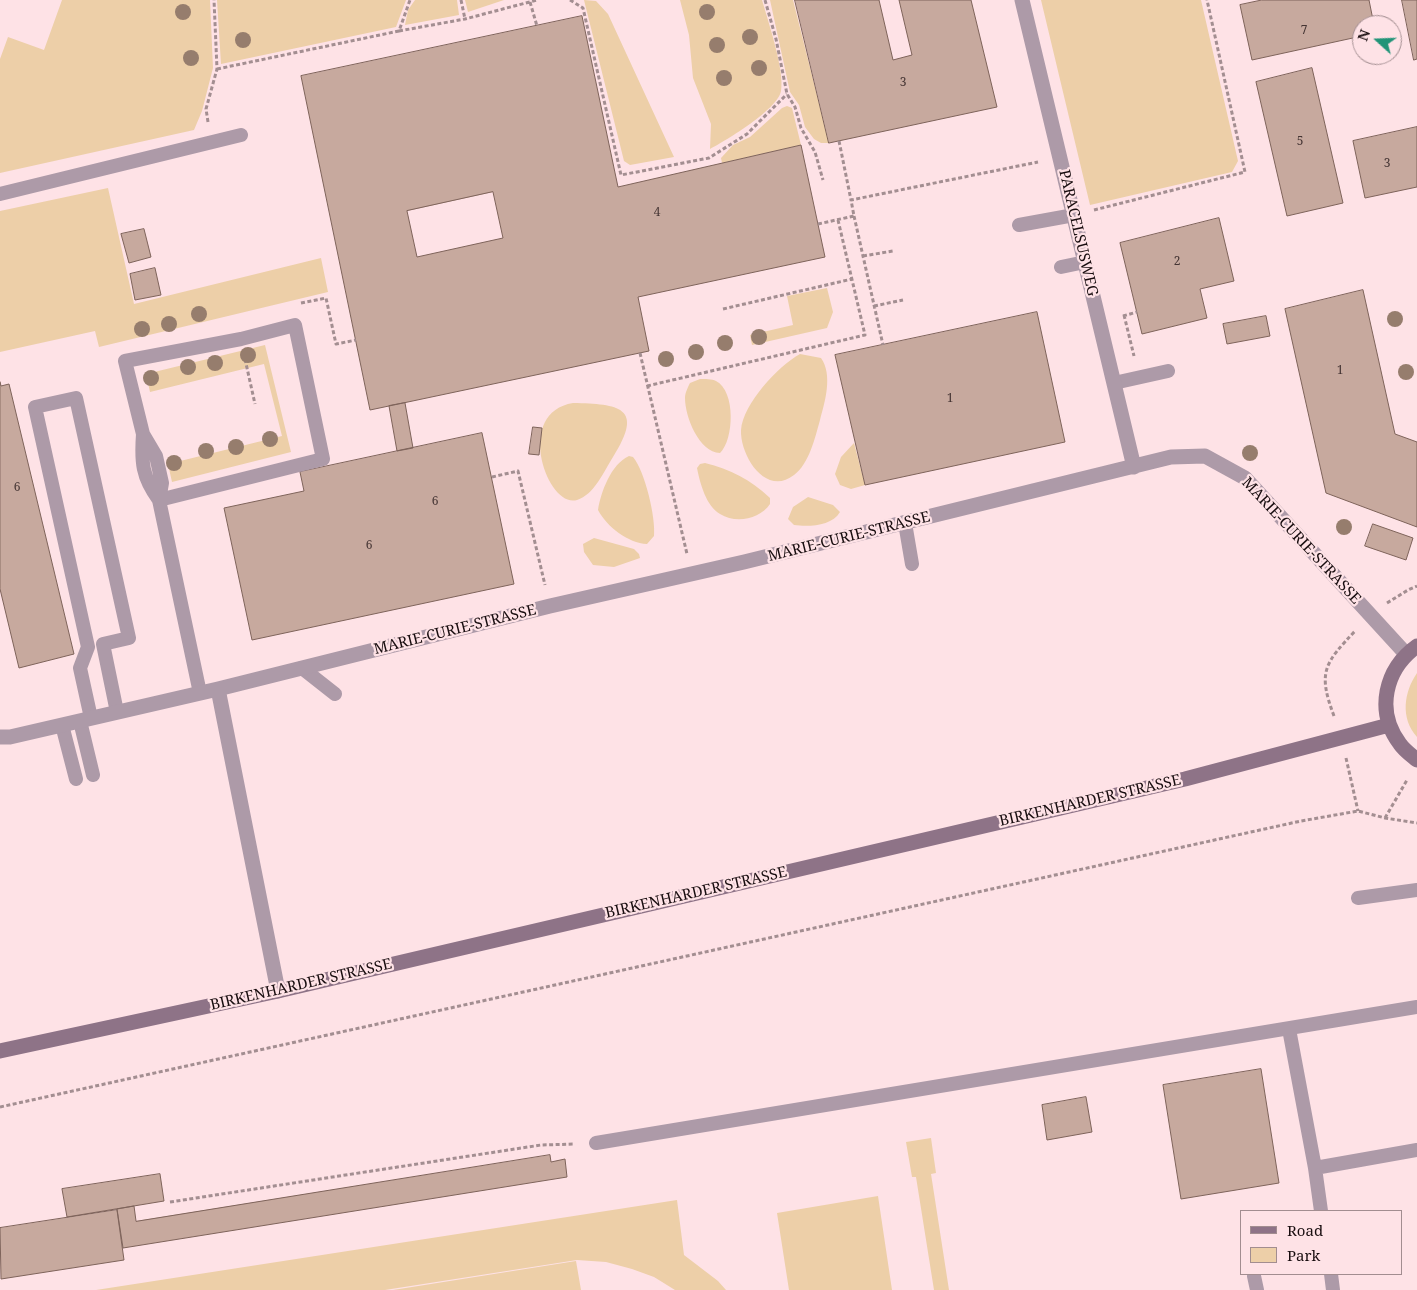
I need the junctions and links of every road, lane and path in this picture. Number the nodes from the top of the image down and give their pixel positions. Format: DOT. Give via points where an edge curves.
graph roads {
  1 [pos="214,0"];
  2 [pos="410,0"];
  3 [pos="461,0"];
  4 [pos="537,0"];
  5 [pos="570,0"];
  6 [pos="765,0"];
  7 [pos="1022,0"];
  8 [pos="1207,0"];
  9 [pos="530,2"];
  10 [pos="465,19"];
  11 [pos="537,26"];
  12 [pos="399,31"];
  13 [pos="217,69"];
  14 [pos="787,94"];
  15 [pos="241,135"];
  16 [pos="839,141"];
  17 [pos="210,142"];
  18 [pos="1060,157"];
  19 [pos="823,180"];
  20 [pos="0,194"];
  21 [pos="851,200"];
  22 [pos="1074,215"];
  23 [pos="854,216"];
  24 [pos="838,220"];
  25 [pos="818,224"];
  26 [pos="1019,225"];
  27 [pos="893,250"];
  28 [pos="863,256"];
  29 [pos="1085,262"];
  30 [pos="1061,267"];
  31 [pos="852,279"];
  32 [pos="903,300"];
  33 [pos="874,306"];
  34 [pos="724,309"];
  35 [pos="1124,315"];
  36 [pos="883,345"];
  37 [pos="640,353"];
  38 [pos="1168,372"];
  39 [pos="1139,378"];
  40 [pos="1114,384"];
  41 [pos="647,386"];
  42 [pos="1134,466"];
  43 [pos="492,477"];
  44 [pos="159,500"];
  45 [pos="905,523"];
  46 [pos="912,564"];
  47 [pos="692,574"];
  48 [pos="1417,586"];
  49 [pos="550,606"];
  50 [pos="1370,616"];
  51 [pos="103,644"];
  52 [pos="88,647"];
  53 [pos="1411,650"];
  54 [pos="302,668"];
  55 [pos="218,689"];
  56 [pos="200,693"];
  57 [pos="335,694"];
  58 [pos="117,712"];
  59 [pos="86,719"];
  60 [pos="62,724"];
  61 [pos="1389,725"];
  62 [pos="0,737"];
  63 [pos="1342,738"];
  64 [pos="1417,760"];
  65 [pos="93,775"];
  66 [pos="1408,778"];
  67 [pos="76,779"];
  68 [pos="1358,811"];
  69 [pos="1385,818"];
  70 [pos="1417,823"];
  71 [pos="1417,890"];
  72 [pos="1358,898"];
  73 [pos="278,991"];
  74 [pos="1417,1007"];
  75 [pos="1289,1029"];
  76 [pos="0,1051"];
  77 [pos="0,1107"];
  78 [pos="596,1143"];
  79 [pos="1417,1150"];
  80 [pos="1315,1168"];
  81 [pos="170,1202"];
  82 [pos="1321,1210"];
  83 [pos="1331,1275"];
  84 [pos="1254,1276"];
  85 [pos="1257,1290"];
  86 [pos="1333,1290"];
  1 -- 13 [label="path"];
  2 -- 12 [label="path"];
  3 -- 10 [label="path"];
  4 -- 9 [label="path"];
  5 -- 14 [label="path" via="583,8 621,175 709,158 747,134"];
  6 -- 14 [label="path"];
  7 -- 18 [label="street, PARACELSUSWEG"];
  8 -- 22 [label="path" via="1245,172"];
  9 -- 10 [label="path"];
  9 -- 11 [label="path"];
  10 -- 12 [label="path"];
  12 -- 13 [label="path"];
  13 -- 17 [label="path" via="206,109"];
  14 -- 19 [label="path" via="815,152"];
  15 -- 17 [label="lane"];
  16 -- 21 [label="path"];
  17 -- 20 [label="lane"];
  18 -- 21 [label="path"];
  18 -- 22 [label="street, PARACELSUSWEG"];
  21 -- 23 [label="path"];
  22 -- 26 [label="lane"];
  22 -- 29 [label="street, PARACELSUSWEG"];
  23 -- 24 [label="path"];
  23 -- 28 [label="path"];
  24 -- 25 [label="path"];
  24 -- 31 [label="path"];
  27 -- 28 [label="path"];
  28 -- 33 [label="path"];
  29 -- 30 [label="lane"];
  29 -- 40 [label="street, PARACELSUSWEG"];
  31 -- 34 [label="path"];
  31 -- 41 [label="path" via="864,335"];
  32 -- 33 [label="path"];
  33 -- 36 [label="path"];
  35 -- 39 [label="path"];
  37 -- 41 [label="path"];
  38 -- 39 [label="lane"];
  39 -- 40 [label="lane"];
  40 -- 42 [label="street, PARACELSUSWEG"];
  41 -- 47 [label="path"];
  42 -- 45 [label="street, MARIE-CURIE-STRASSE"];
  42 -- 50 [label="street, MARIE-CURIE-STRASSE" via="1171,457 1205,456 1245,478"];
  43 -- 49 [label="path" via="518,471"];
  44 -- 44 [label="lane" via="323,458 295,324 241,339 125,361 143,434 158,462 162,483"];
  44 -- 56 [label="lane"];
  45 -- 46 [label="lane"];
  45 -- 47 [label="street, MARIE-CURIE-STRASSE"];
  47 -- 49 [label="street, MARIE-CURIE-STRASSE"];
  48 -- 50 [label="path"];
  49 -- 54 [label="street, MARIE-CURIE-STRASSE"];
  50 -- 53 [label="street, MARIE-CURIE-STRASSE"];
  50 -- 63 [label="path" via="1327,663 1325,692"];
  51 -- 52 [label="lane"];
  51 -- 52 [label="lane" via="129,638 76,398 35,407"];
  51 -- 58 [label="lane"];
  52 -- 59 [label="lane" via="80,668"];
  53 -- 61 [label="main road" via="1394,669 1387,687 1385,706"];
  54 -- 55 [label="street, MARIE-CURIE-STRASSE"];
  54 -- 57 [label="lane"];
  55 -- 56 [label="street, MARIE-CURIE-STRASSE"];
  55 -- 73 [label="street"];
  56 -- 58 [label="street, MARIE-CURIE-STRASSE"];
  58 -- 59 [label="street, MARIE-CURIE-STRASSE"];
  59 -- 60 [label="street, MARIE-CURIE-STRASSE"];
  59 -- 65 [label="lane"];
  60 -- 62 [label="street, MARIE-CURIE-STRASSE"];
  60 -- 67 [label="lane"];
  61 -- 63 [label="main road, BIRKENHARDER STRASSE"];
  61 -- 64 [label="main road" via="1400,745"];
  63 -- 68 [label="path"];
  63 -- 73 [label="main road, BIRKENHARDER STRASSE" via="1185,779"];
  66 -- 69 [label="path"];
  68 -- 69 [label="path"];
  68 -- 77 [label="path" via="1301,820"];
  69 -- 70 [label="path"];
  71 -- 72 [label="lane"];
  73 -- 76 [label="main road, BIRKENHARDER STRASSE"];
  74 -- 75 [label="lane"];
  75 -- 78 [label="lane"];
  75 -- 80 [label="lane"];
  78 -- 81 [label="path" via="541,1145"];
  79 -- 80 [label="lane"];
  80 -- 82 [label="lane"];
  83 -- 86 [label="lane"];
  84 -- 85 [label="lane"];
}
